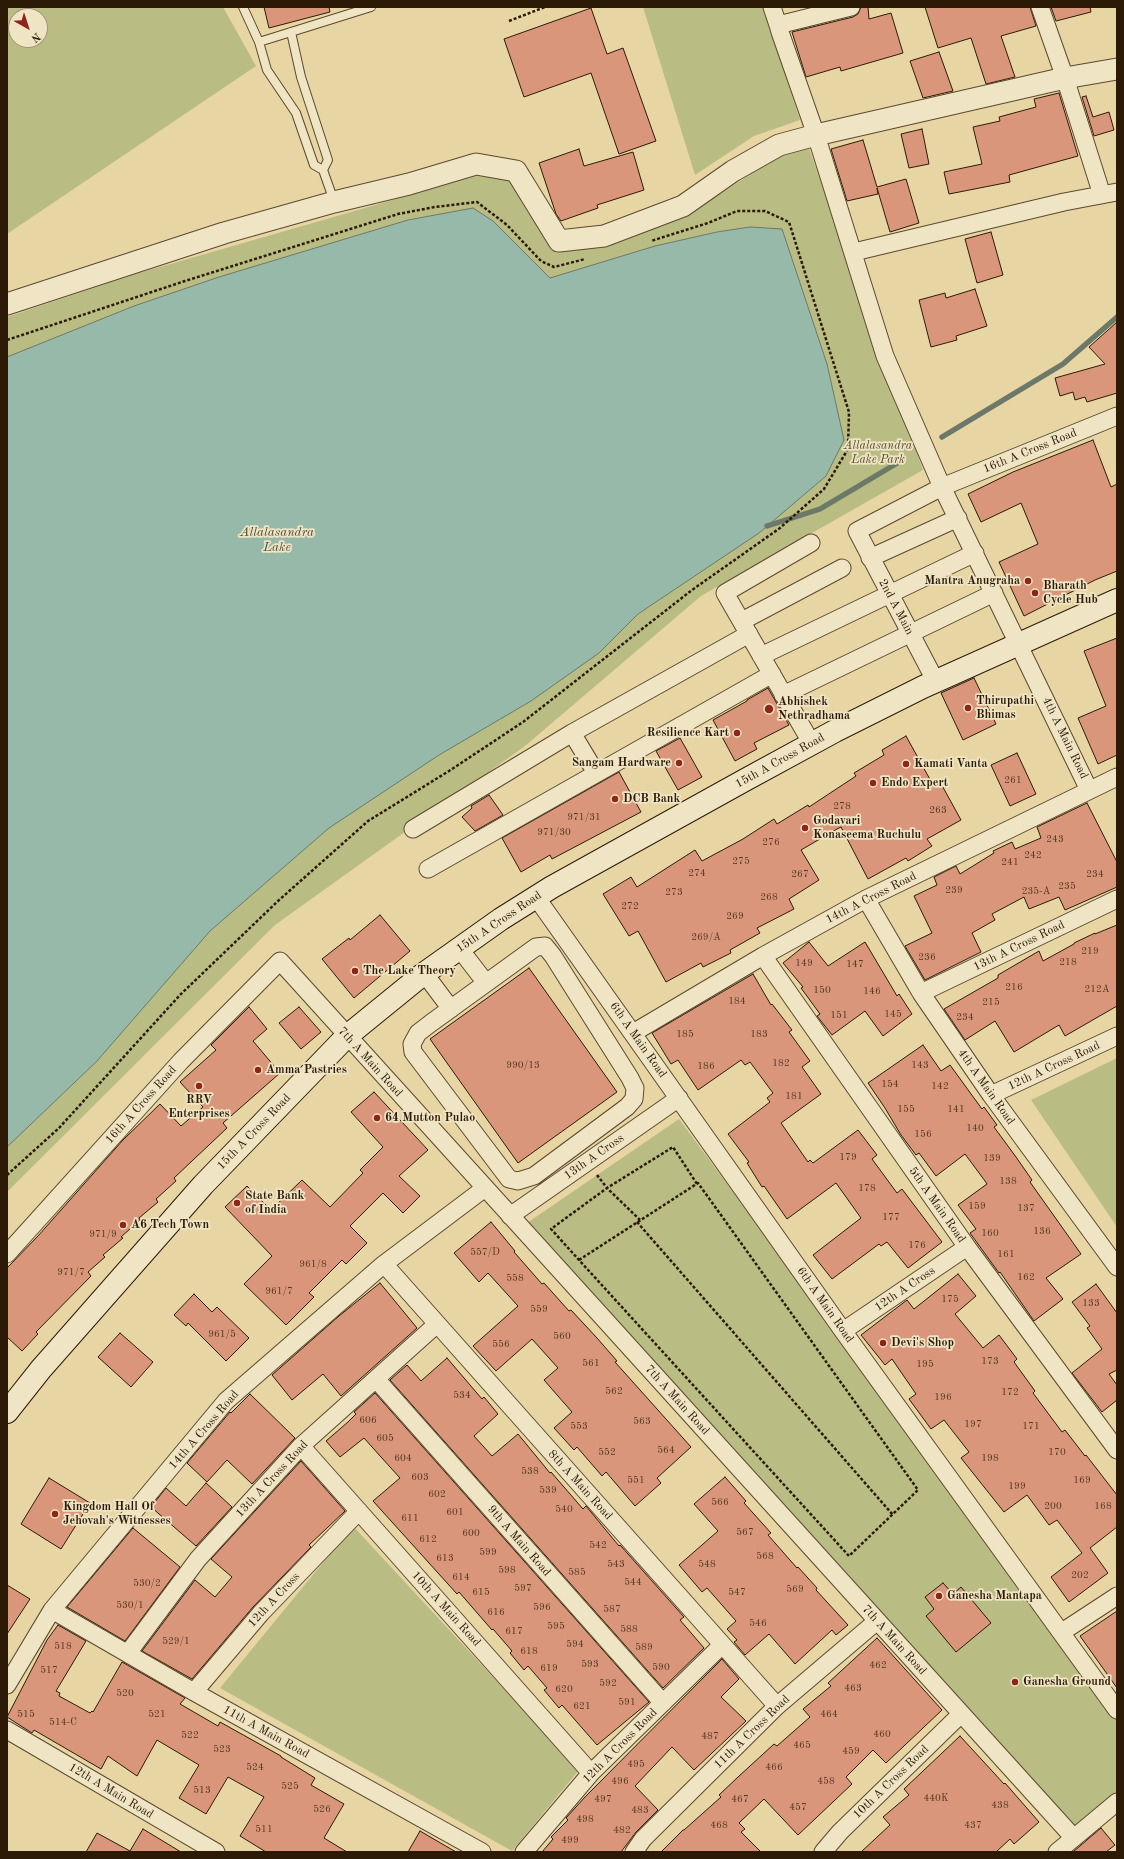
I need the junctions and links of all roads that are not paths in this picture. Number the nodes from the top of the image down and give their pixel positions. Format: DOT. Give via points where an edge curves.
graph roads {
  1 [pos="243,7"];
  2 [pos="371,7"];
  3 [pos="772,7"];
  4 [pos="851,7"];
  5 [pos="1040,7"];
  6 [pos="778,25"];
  7 [pos="291,32"];
  8 [pos="259,42"];
  9 [pos="1117,69"];
  10 [pos="1065,78"];
  11 [pos="816,135"];
  12 [pos="323,170"];
  13 [pos="1109,194"];
  14 [pos="334,202"];
  15 [pos="854,252"];
  16 [pos="7,304"];
  17 [pos="1117,416"];
  18 [pos="942,486"];
  19 [pos="958,518"];
  20 [pos="857,531"];
  21 [pos="811,542"];
  22 [pos="975,553"];
  23 [pos="870,558"];
  24 [pos="842,568"];
  25 [pos="994,593"];
  26 [pos="889,595"];
  27 [pos="1117,600"];
  28 [pos="745,628"];
  29 [pos="910,634"];
  30 [pos="1019,643"];
  31 [pos="761,656"];
  32 [pos="772,674"];
  33 [pos="928,688"];
  34 [pos="783,694"];
  35 [pos="572,732"];
  36 [pos="812,744"];
  37 [pos="596,773"];
  38 [pos="1117,777"];
  39 [pos="1090,790"];
  40 [pos="413,829"];
  41 [pos="428,869"];
  42 [pos="536,897"];
  43 [pos="866,899"];
  44 [pos="1117,899"];
  45 [pos="459,948"];
  46 [pos="763,956"];
  47 [pos="280,961"];
  48 [pos="424,974"];
  49 [pos="486,983"];
  50 [pos="921,994"];
  51 [pos="451,1009"];
  52 [pos="633,1033"];
  53 [pos="347,1036"];
  54 [pos="1117,1036"];
  55 [pos="991,1095"];
  56 [pos="679,1098"];
  57 [pos="588,1135"];
  58 [pos="601,1152"];
  59 [pos="564,1153"];
  60 [pos="576,1169"];
  61 [pos="484,1188"];
  62 [pos="510,1216"];
  63 [pos="967,1247"];
  64 [pos="7,1254"];
  65 [pos="384,1264"];
  66 [pos="1117,1267"];
  67 [pos="437,1324"];
  68 [pos="843,1331"];
  69 [pos="376,1379"];
  70 [pos="7,1412"];
  71 [pos="1112,1433"];
  72 [pos="301,1446"];
  73 [pos="1117,1450"];
  74 [pos="359,1511"];
  75 [pos="1117,1596"];
  76 [pos="52,1610"];
  77 [pos="877,1621"];
  78 [pos="1062,1632"];
  79 [pos="722,1645"];
  80 [pos="128,1653"];
  81 [pos="7,1685"];
  82 [pos="194,1692"];
  83 [pos="663,1702"];
  84 [pos="776,1706"];
  85 [pos="1117,1710"];
  86 [pos="961,1714"];
  87 [pos="7,1730"];
  88 [pos="591,1773"];
  89 [pos="1117,1802"];
  90 [pos="1074,1838"];
  91 [pos="216,1852"];
  92 [pos="482,1852"];
  93 [pos="524,1852"];
  94 [pos="634,1852"];
  95 [pos="823,1852"];
  96 [pos="1057,1852"];
  1 -- 8 [label="lane"];
  2 -- 7 [label="lane"];
  3 -- 6 [label="street, 4th A Main Road"];
  4 -- 6 [label="street"];
  5 -- 10 [label="street"];
  6 -- 11 [label="street, 4th A Main Road"];
  7 -- 8 [label="lane"];
  7 -- 12 [label="lane" via="301,77 327,155 328,160"];
  8 -- 12 [label="lane" via="267,70 296,113 314,165"];
  9 -- 10 [label="street"];
  10 -- 11 [label="street"];
  10 -- 13 [label="street"];
  11 -- 14 [label="street" via="779,146 733,171 683,206 604,236 559,241 516,171 476,164 409,184"];
  11 -- 15 [label="street, 4th A Main Road"];
  12 -- 14 [label="lane"];
  13 -- 15 [label="street" via="1056,204"];
  14 -- 16 [label="street" via="224,233"];
  15 -- 18 [label="street, 4th A Main Road" via="885,356"];
  17 -- 18 [label="street, 16th A Cross Road"];
  18 -- 19 [label="street, 4th A Main Road"];
  18 -- 20 [label="street, 16th A Cross Road"];
  19 -- 22 [label="street, 4th A Main Road"];
  19 -- 23 [label="street"];
  20 -- 23 [label="street, 2nd A Main"];
  21 -- 28 [label="street" via="725,593"];
  22 -- 25 [label="street, 4th A Main Road"];
  22 -- 26 [label="street"];
  23 -- 26 [label="street, 2nd A Main"];
  24 -- 28 [label="street"];
  25 -- 29 [label="street"];
  25 -- 30 [label="street, 4th A Main Road"];
  26 -- 29 [label="street, 2nd A Main"];
  26 -- 31 [label="street"];
  27 -- 30 [label="main road, 15th A Cross Road"];
  28 -- 31 [label="street"];
  28 -- 35 [label="street"];
  29 -- 33 [label="street, 2nd A Main"];
  29 -- 34 [label="street"];
  30 -- 33 [label="main road, 15th A Cross Road" via="986,664"];
  30 -- 39 [label="street, 4th A Main Road"];
  31 -- 32 [label="street"];
  32 -- 34 [label="street"];
  32 -- 37 [label="street"];
  33 -- 36 [label="main road, 15th A Cross Road"];
  34 -- 36 [label="street"];
  35 -- 37 [label="street"];
  35 -- 40 [label="street"];
  36 -- 42 [label="main road, 15th A Cross Road"];
  37 -- 41 [label="street"];
  38 -- 39 [label="street, 14th A Cross Road"];
  39 -- 43 [label="street, 14th A Cross Road"];
  42 -- 45 [label="main road, 15th A Cross Road"];
  42 -- 52 [label="street, 6th A Main Road"];
  43 -- 46 [label="street, 14th A Cross Road"];
  43 -- 50 [label="street, 4th A Main Road"];
  44 -- 50 [label="street, 13th A Cross Road"];
  45 -- 48 [label="main road, 15th A Cross Road"];
  45 -- 49 [label="street"];
  46 -- 52 [label="street, 14th A Cross Road"];
  46 -- 63 [label="street, 5th A Main Road"];
  47 -- 53 [label="street, 7th A Main Road"];
  47 -- 64 [label="street, 16th A Cross Road" via="181,1061"];
  48 -- 51 [label="street"];
  48 -- 53 [label="main road, 15th A Cross Road"];
  49 -- 51 [label="street"];
  49 -- 57 [label="street" via="536,947 545,946 552,956 635,1088 634,1099"];
  50 -- 55 [label="street, 4th A Main Road"];
  51 -- 59 [label="street" via="418,1033 412,1044 413,1052 509,1179 518,1181 534,1176"];
  52 -- 56 [label="street, 6th A Main Road"];
  53 -- 61 [label="street, 7th A Main Road"];
  53 -- 70 [label="main road, 15th A Cross Road" via="203,1185 41,1369"];
  54 -- 55 [label="street, 12th A Cross Road"];
  55 -- 66 [label="street, 4th A Main Road"];
  56 -- 58 [label="street, 13th A Cross"];
  56 -- 68 [label="street, 6th A Main Road"];
  57 -- 58 [label="lane"];
  57 -- 59 [label="street"];
  58 -- 60 [label="street, 13th A Cross"];
  59 -- 60 [label="lane"];
  60 -- 62 [label="street, 13th A Cross"];
  61 -- 62 [label="street, 7th A Main Road"];
  61 -- 65 [label="street, 14th A Cross Road"];
  62 -- 77 [label="street, 7th A Main Road"];
  63 -- 68 [label="street, 12th A Cross"];
  63 -- 71 [label="street, 5th A Main Road"];
  65 -- 67 [label="street, 8th A Main Road"];
  65 -- 76 [label="street, 14th A Cross Road" via="226,1401"];
  67 -- 69 [label="street, 13th A Cross Road"];
  67 -- 79 [label="street, 8th A Main Road"];
  68 -- 78 [label="street, 6th A Main Road"];
  69 -- 72 [label="street, 13th A Cross Road"];
  69 -- 83 [label="street, 9th A Main Road"];
  71 -- 73 [label="street, 5th A Main Road"];
  72 -- 74 [label="street, 10th A Main Road"];
  72 -- 80 [label="street, 13th A Cross Road" via="198,1559"];
  74 -- 82 [label="street, 12th A Cross" via="261,1613"];
  74 -- 88 [label="street, 10th A Main Road"];
  75 -- 78 [label="street"];
  76 -- 80 [label="street, 11th A Main Road"];
  76 -- 81 [label="street, 14th A Cross Road"];
  77 -- 84 [label="street, 11th A Cross Road"];
  77 -- 86 [label="street, 7th A Main Road"];
  78 -- 85 [label="street, 6th A Main Road"];
  79 -- 83 [label="street, 12th A Cross Road"];
  79 -- 84 [label="street, 8th A Main Road"];
  80 -- 82 [label="street, 11th A Main Road"];
  82 -- 92 [label="street, 11th A Main Road"];
  83 -- 88 [label="street, 12th A Cross Road"];
  84 -- 94 [label="street, 11th A Cross Road" via="643,1839"];
  86 -- 90 [label="street, 7th A Main Road"];
  86 -- 95 [label="street, 10th A Cross Road" via="840,1832"];
  87 -- 91 [label="street, 12th A Main Road"];
  88 -- 93 [label="street, 12th A Cross Road"];
  89 -- 90 [label="street"];
  90 -- 96 [label="street"];
}
